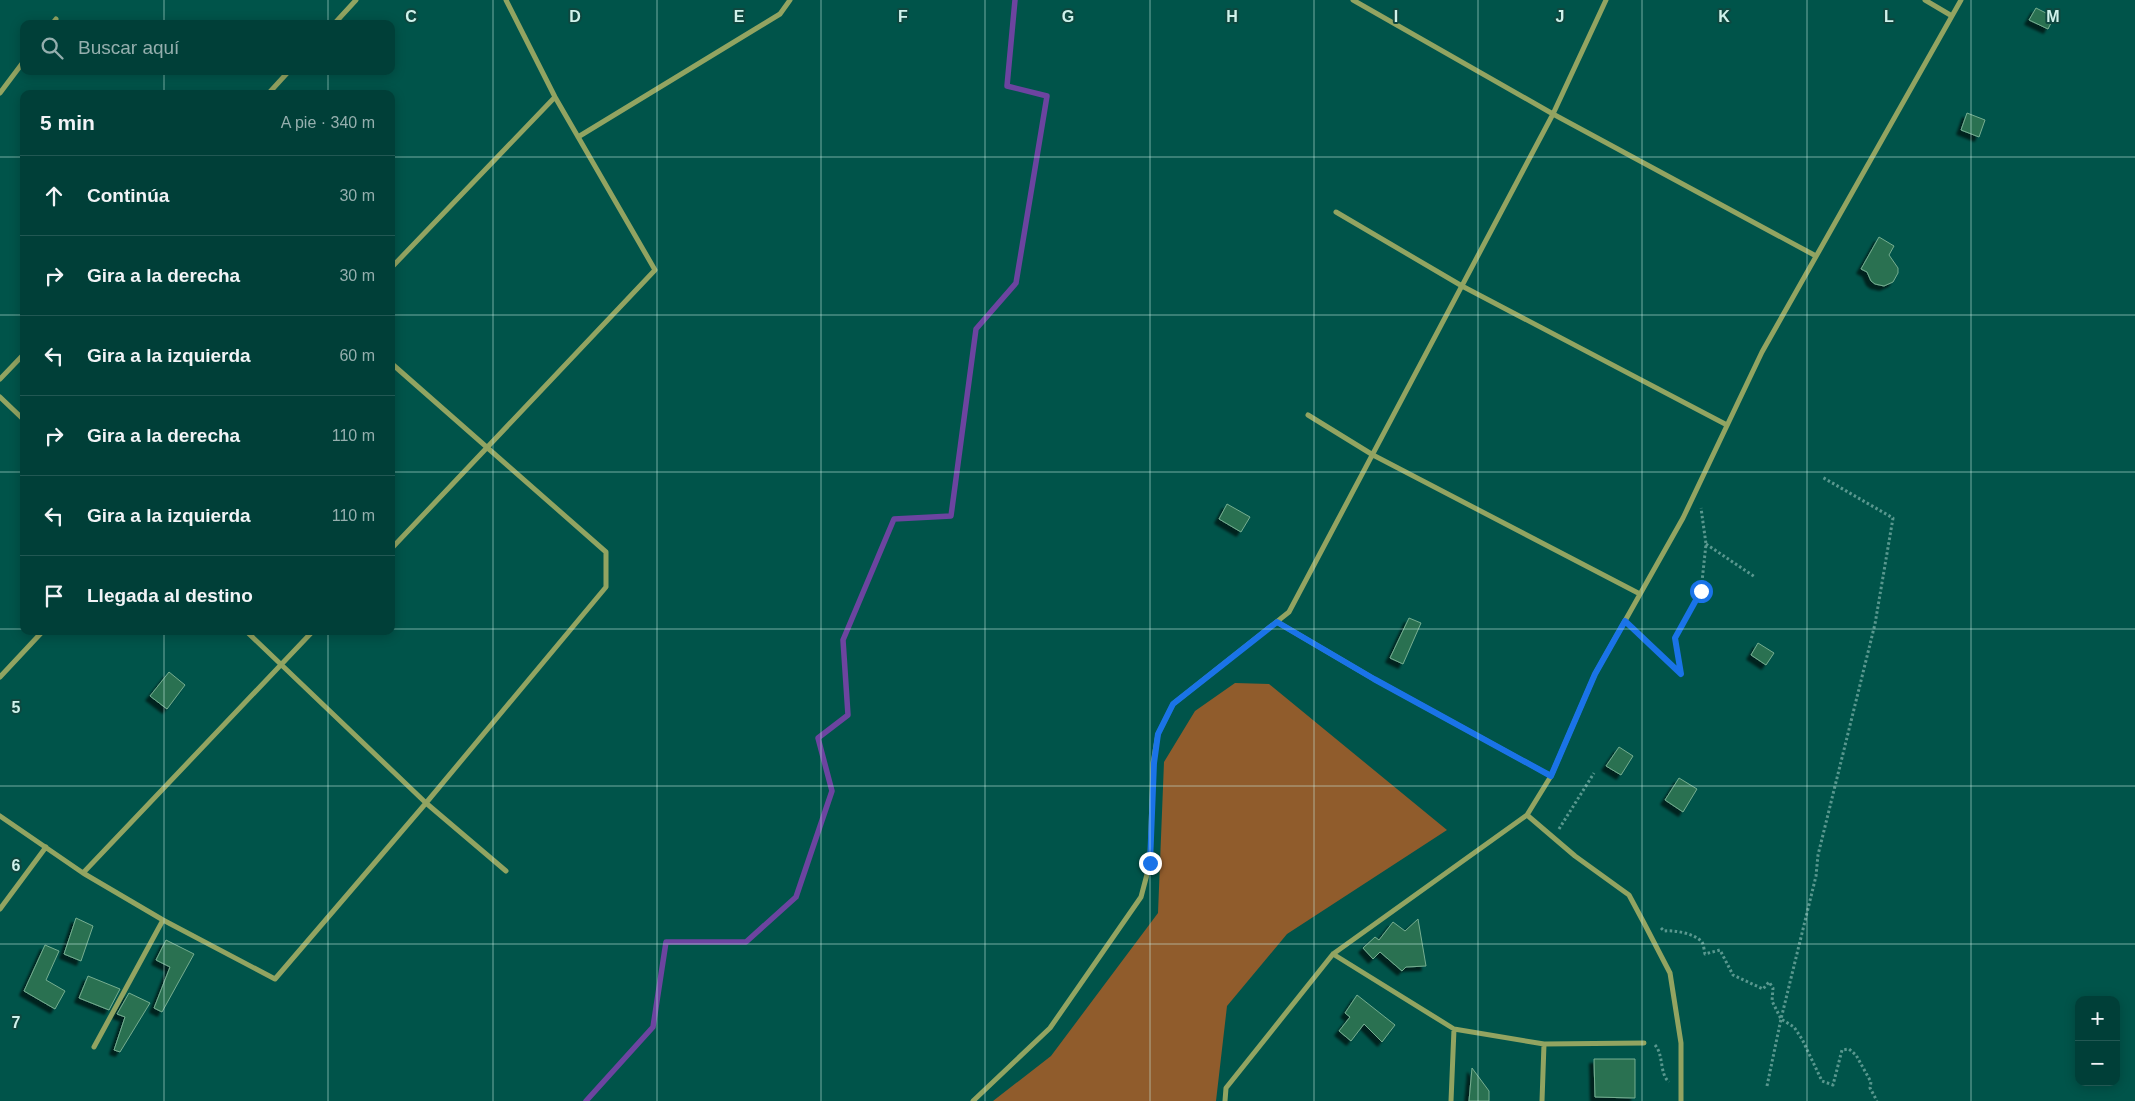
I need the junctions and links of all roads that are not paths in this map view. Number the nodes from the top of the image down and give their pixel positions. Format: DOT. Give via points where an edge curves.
graph roads {
  1 [pos="356,0"];
  2 [pos="506,0"];
  3 [pos="790,0"];
  4 [pos="1353,0"];
  5 [pos="1606,0"];
  6 [pos="1925,0"];
  7 [pos="1961,0"];
  8 [pos="1952,16"];
  9 [pos="338,20"];
  10 [pos="20,67"];
  11 [pos="285,75"];
  12 [pos="272,90"];
  13 [pos="0,93"];
  14 [pos="555,97"];
  15 [pos="1553,114"];
  16 [pos="578,137"];
  17 [pos="1336,212"];
  18 [pos="1816,256"];
  19 [pos="395,264"];
  20 [pos="1462,286"];
  21 [pos="20,358"];
  22 [pos="395,367"];
  23 [pos="0,379"];
  24 [pos="0,397"];
  25 [pos="1308,415"];
  26 [pos="20,416"];
  27 [pos="1727,426"];
  28 [pos="487,448"];
  29 [pos="1373,454"];
  30 [pos="395,545"];
  31 [pos="1640,594"];
  32 [pos="1277,622"];
  33 [pos="39,635"];
  34 [pos="250,635"];
  35 [pos="309,635"];
  36 [pos="281,665"];
  37 [pos="0,677"];
  38 [pos="1551,776"];
  39 [pos="426,803"];
  40 [pos="0,816"];
  41 [pos="1527,816"];
  42 [pos="46,848"];
  43 [pos="506,872"];
  44 [pos="82,873"];
  45 [pos="0,910"];
  46 [pos="163,920"];
  47 [pos="1333,954"];
  48 [pos="1454,1029"];
  49 [pos="1644,1043"];
  50 [pos="1544,1044"];
  51 [pos="94,1047"];
  52 [pos="973,1101"];
  53 [pos="1225,1101"];
  54 [pos="1451,1101"];
  55 [pos="1542,1101"];
  56 [pos="1681,1101"];
  1 -- 9 [label="street"];
  2 -- 14 [label="street"];
  3 -- 16 [label="street" via="780,14"];
  4 -- 15 [label="street"];
  5 -- 15 [label="street"];
  6 -- 8 [label="street"];
  7 -- 8 [label="street"];
  8 -- 18 [label="street"];
  10 -- 13 [label="street"];
  11 -- 12 [label="street"];
  14 -- 16 [label="street"];
  14 -- 19 [label="street"];
  15 -- 18 [label="street"];
  15 -- 20 [label="street"];
  16 -- 28 [label="street" via="655,270"];
  17 -- 20 [label="street"];
  18 -- 27 [label="street" via="1762,352"];
  20 -- 27 [label="street"];
  20 -- 29 [label="street"];
  21 -- 23 [label="street"];
  22 -- 28 [label="street"];
  24 -- 26 [label="street"];
  25 -- 29 [label="street"];
  27 -- 31 [label="street" via="1683,518"];
  28 -- 30 [label="street"];
  28 -- 39 [label="street" via="606,552 606,587"];
  29 -- 31 [label="street"];
  29 -- 32 [label="street" via="1290,612"];
  31 -- 38 [label="street" via="1595,674"];
  32 -- 38 [label="street"];
  32 -- 52 [label="street" via="1173,704 1158,734 1150,863 1142,897 1050,1028"];
  33 -- 37 [label="street"];
  34 -- 36 [label="street"];
  35 -- 36 [label="street"];
  36 -- 39 [label="street"];
  36 -- 44 [label="street"];
  38 -- 41 [label="street"];
  39 -- 43 [label="street"];
  39 -- 46 [label="street" via="275,979"];
  40 -- 42 [label="street"];
  41 -- 47 [label="street"];
  41 -- 56 [label="street" via="1629,895 1670,972 1681,1043"];
  42 -- 44 [label="street"];
  42 -- 45 [label="street"];
  44 -- 46 [label="street"];
  46 -- 51 [label="street"];
  47 -- 48 [label="street"];
  47 -- 53 [label="street" via="1226,1088"];
  48 -- 50 [label="street"];
  48 -- 54 [label="street"];
  49 -- 50 [label="street"];
  50 -- 55 [label="street"];
}
